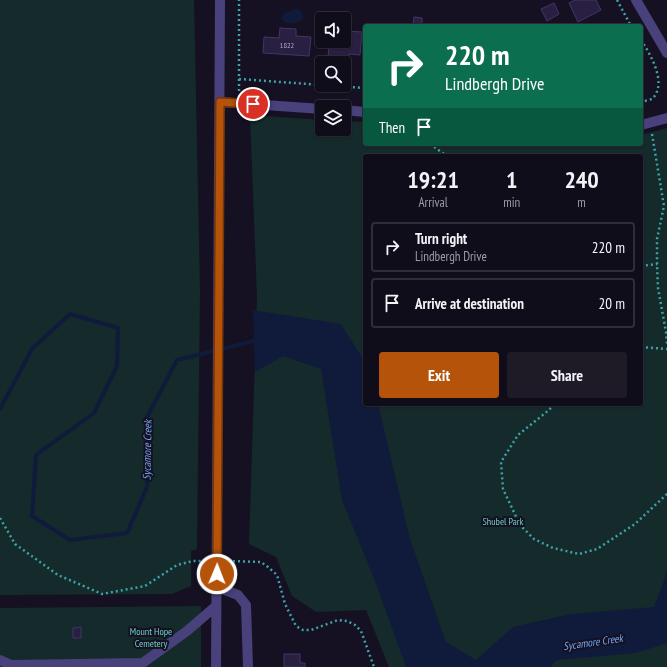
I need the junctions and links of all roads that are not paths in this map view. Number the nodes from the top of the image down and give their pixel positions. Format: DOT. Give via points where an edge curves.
graph roads {
  1 [pos="220,0"];
  2 [pos="636,0"];
  3 [pos="667,53"];
  4 [pos="220,102"];
  5 [pos="315,108"];
  6 [pos="351,111"];
  7 [pos="363,112"];
  8 [pos="667,118"];
  9 [pos="645,124"];
  10 [pos="217,587"];
  11 [pos="216,606"];
  12 [pos="0,660"];
  13 [pos="140,666"];
  14 [pos="216,667"];
  15 [pos="248,667"];
  1 -- 4 [label="street"];
  2 -- 3 [label="street"];
  4 -- 5 [label="street"];
  4 -- 10 [label="street"];
  6 -- 7 [label="street"];
  8 -- 9 [label="street"];
  10 -- 11 [label="street"];
  10 -- 15 [label="street" via="238,596 246,605"];
  11 -- 13 [label="street"];
  11 -- 14 [label="street"];
  12 -- 13 [label="street" via="11,665"];
}
